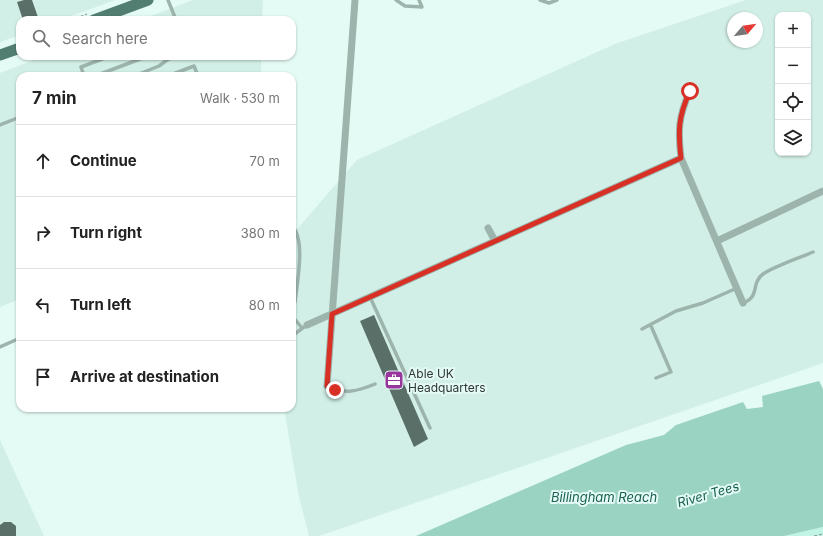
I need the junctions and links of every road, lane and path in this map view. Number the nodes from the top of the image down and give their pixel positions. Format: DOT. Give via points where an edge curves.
graph roads {
  1 [pos="148,0"];
  2 [pos="168,0"];
  3 [pos="355,0"];
  4 [pos="396,0"];
  5 [pos="419,0"];
  6 [pos="540,0"];
  7 [pos="557,0"];
  8 [pos="105,16"];
  9 [pos="174,16"];
  10 [pos="16,49"];
  11 [pos="0,55"];
  12 [pos="99,60"];
  13 [pos="138,60"];
  14 [pos="167,60"];
  15 [pos="83,72"];
  16 [pos="106,72"];
  17 [pos="144,72"];
  18 [pos="178,72"];
  19 [pos="196,72"];
  20 [pos="690,91"];
  21 [pos="16,119"];
  22 [pos="0,125"];
  23 [pos="681,158"];
  24 [pos="823,191"];
  25 [pos="488,228"];
  26 [pos="296,233"];
  27 [pos="495,241"];
  28 [pos="717,241"];
  29 [pos="813,252"];
  30 [pos="296,288"];
  31 [pos="737,288"];
  32 [pos="333,297"];
  33 [pos="370,297"];
  34 [pos="743,303"];
  35 [pos="342,309"];
  36 [pos="332,314"];
  37 [pos="296,320"];
  38 [pos="651,326"];
  39 [pos="304,327"];
  40 [pos="642,329"];
  41 [pos="296,333"];
  42 [pos="16,340"];
  43 [pos="0,347"];
  44 [pos="656,378"];
  45 [pos="375,384"];
  46 [pos="327,386"];
  47 [pos="430,428"];
  48 [pos="823,534"];
  49 [pos="814,536"];
  1 -- 8 [label="main road"];
  2 -- 9 [label="lane"];
  3 -- 32 [label="street"];
  4 -- 5 [label="lane" via="405,6 422,7"];
  6 -- 7 [label="lane" via="549,3"];
  10 -- 11 [label="main road"];
  12 -- 15 [label="lane" via="81,67"];
  13 -- 16 [label="lane"];
  14 -- 17 [label="lane"];
  18 -- 19 [label="lane" via="194,66"];
  20 -- 23 [label="street" via="681,109"];
  21 -- 22 [label="lane"];
  23 -- 27 [label="street"];
  23 -- 28 [label="street"];
  24 -- 28 [label="street"];
  25 -- 27 [label="street"];
  26 -- 30 [label="lane" via="299,248"];
  27 -- 33 [label="street"];
  28 -- 31 [label="street"];
  29 -- 34 [label="lane" via="763,274 757,281 754,296"];
  31 -- 34 [label="street"];
  31 -- 38 [label="lane" via="703,303 676,311"];
  32 -- 35 [label="street"];
  32 -- 36 [label="street"];
  33 -- 35 [label="street"];
  33 -- 47 [label="lane"];
  35 -- 36 [label="street"];
  36 -- 39 [label="street"];
  36 -- 46 [label="street"];
  37 -- 39 [label="lane"];
  38 -- 40 [label="lane"];
  38 -- 44 [label="lane" via="671,372"];
  39 -- 41 [label="lane"];
  42 -- 43 [label="lane"];
  45 -- 46 [label="lane" via="351,392"];
  48 -- 49 [label="path"];
}
